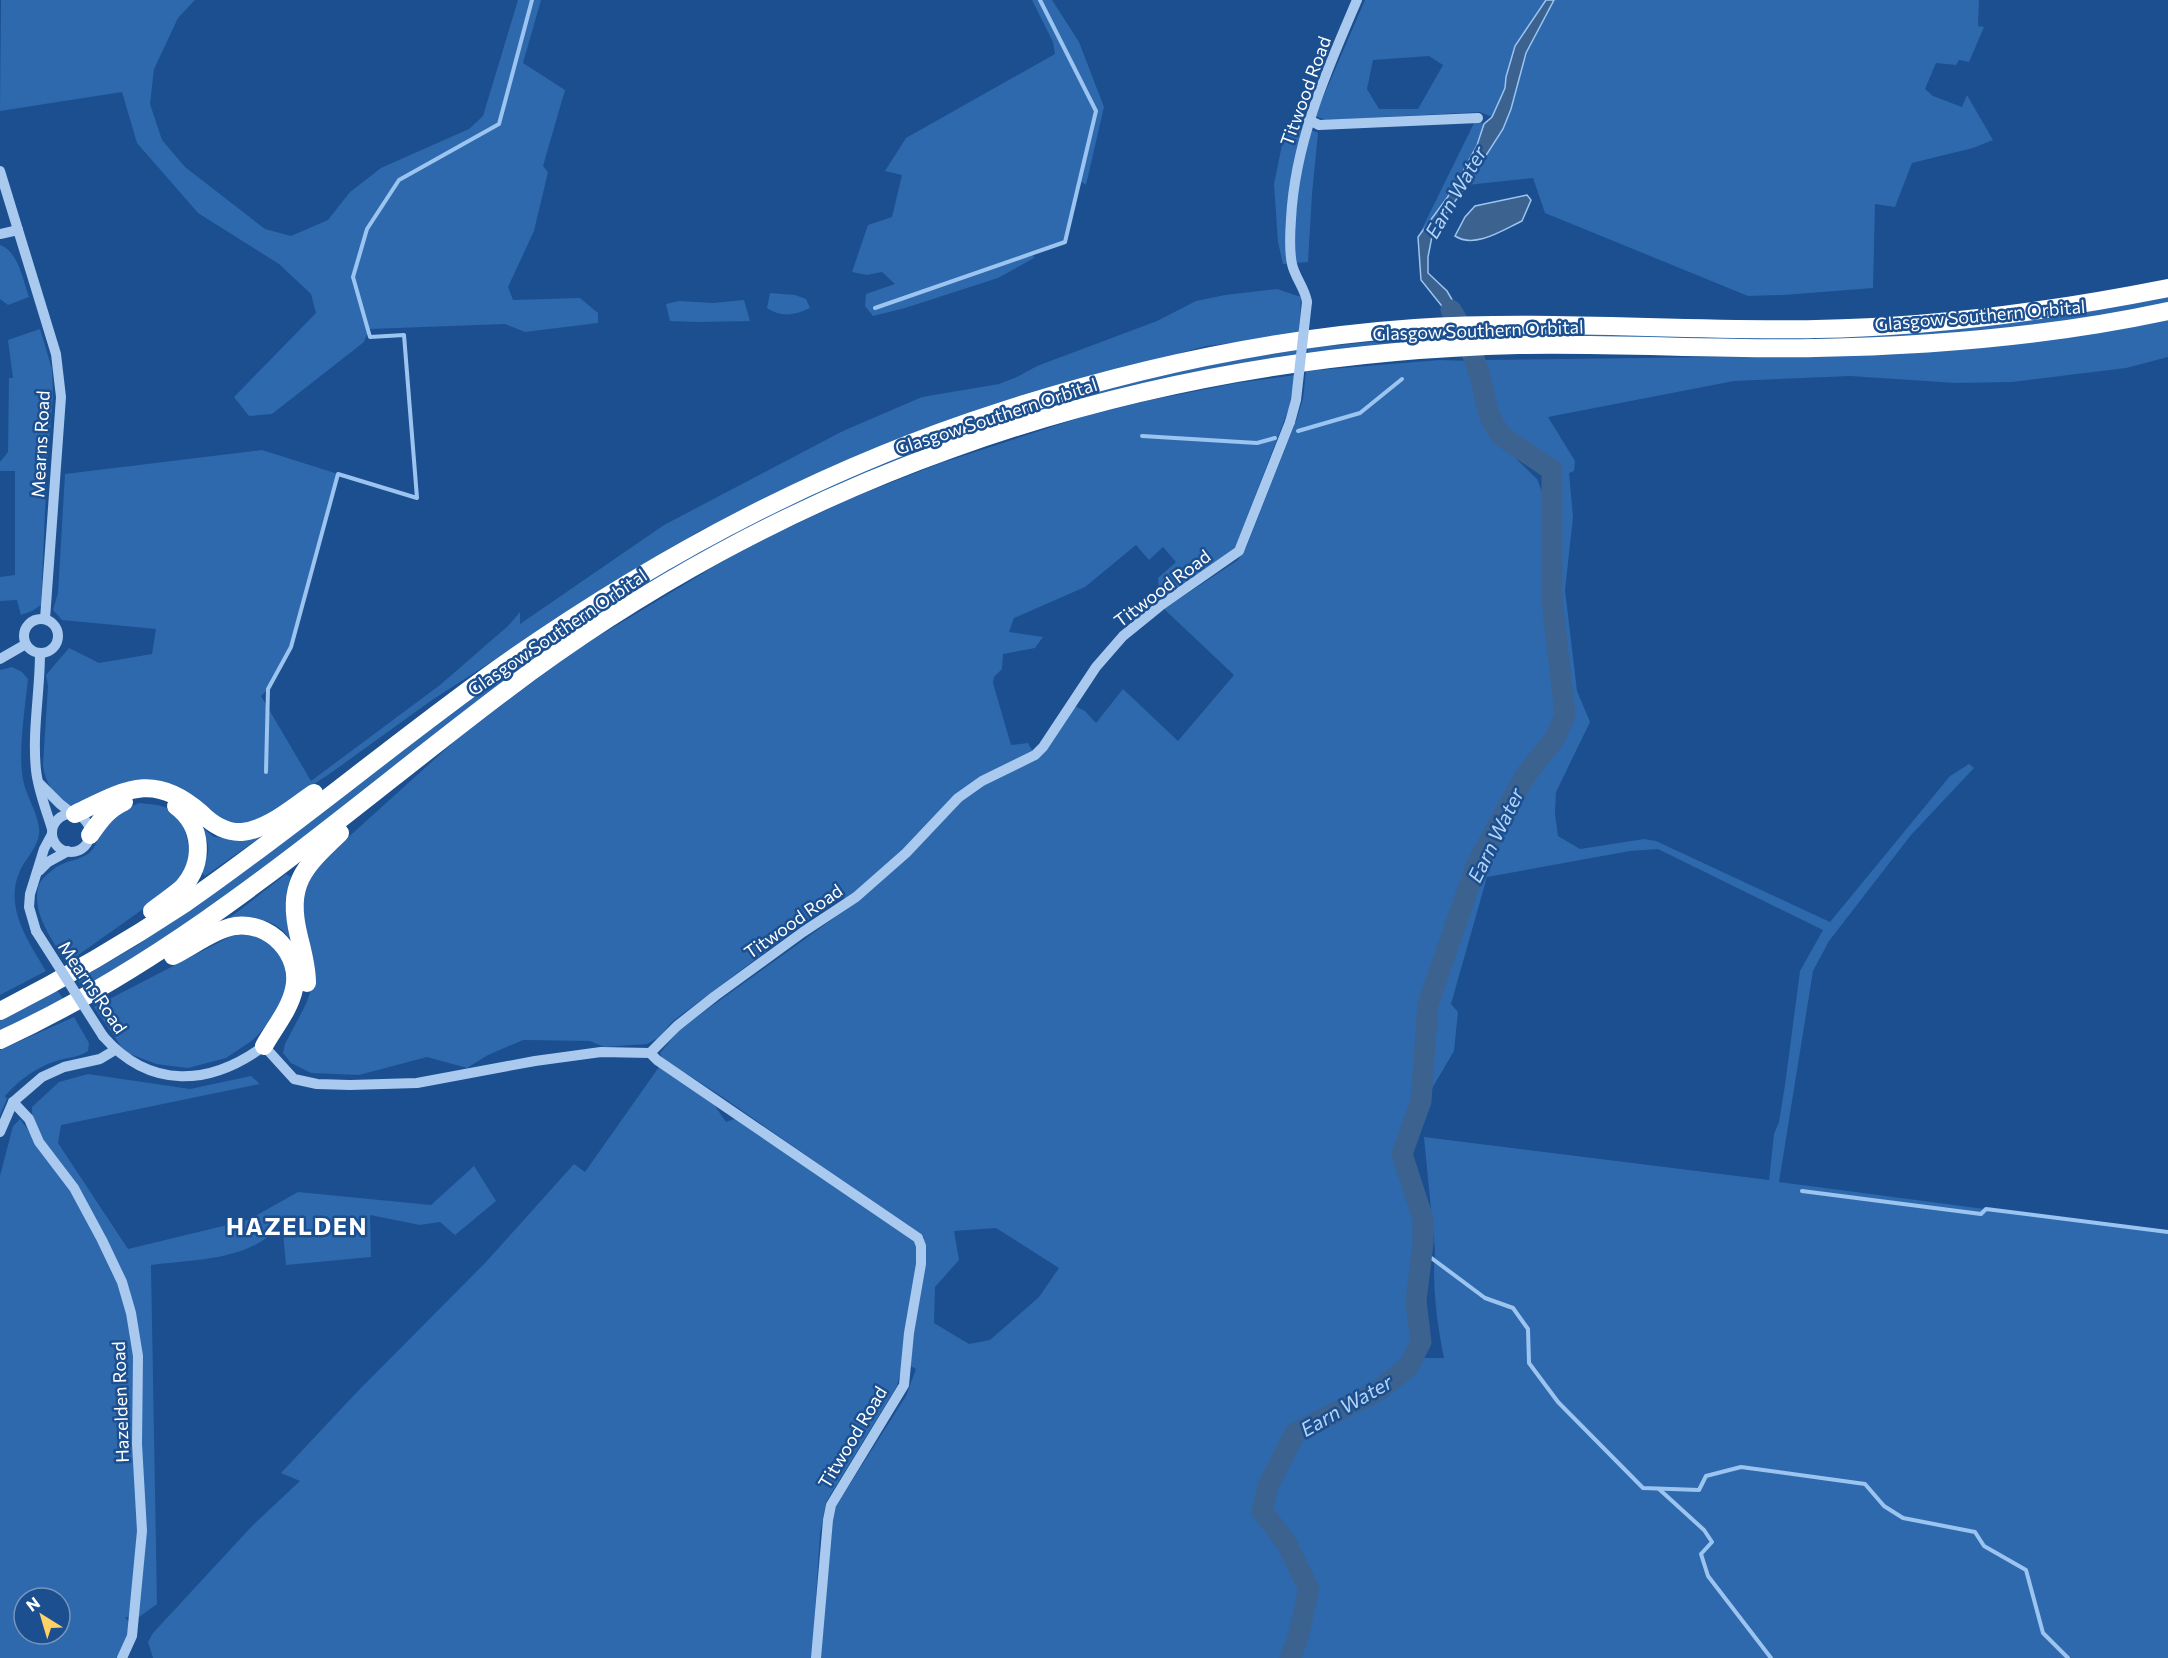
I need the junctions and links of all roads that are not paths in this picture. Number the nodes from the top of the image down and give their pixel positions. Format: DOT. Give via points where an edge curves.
graph roads {
  1 [pos="1357,0"];
  2 [pos="1478,118"];
  3 [pos="1309,120"];
  4 [pos="0,171"];
  5 [pos="18,230"];
  6 [pos="0,234"];
  7 [pos="2168,288"];
  8 [pos="2168,311"];
  9 [pos="45,619"];
  10 [pos="26,644"];
  11 [pos="40,653"];
  12 [pos="0,659"];
  13 [pos="446,707"];
  14 [pos="429,750"];
  15 [pos="38,781"];
  16 [pos="74,814"];
  17 [pos="52,831"];
  18 [pos="90,836"];
  19 [pos="68,851"];
  20 [pos="39,871"];
  21 [pos="36,993"];
  22 [pos="0,1011"];
  23 [pos="50,1016"];
  24 [pos="0,1040"];
  25 [pos="264,1046"];
  26 [pos="115,1050"];
  27 [pos="650,1053"];
  28 [pos="13,1102"];
  29 [pos="0,1132"];
  30 [pos="122,1658"];
  31 [pos="816,1658"];
  1 -- 3 [label="street, Titwood Road"];
  2 -- 3 [label="street" via="1319,125"];
  3 -- 27 [label="street, Titwood Road, bridge" via="1293,186 1290,244 1292,265 1306,291 1307,302 1296,400 1239,551 1123,636 1035,755 982,781 958,798 906,854 856,897 716,996"];
  4 -- 5 [label="street, Mearns Road"];
  5 -- 6 [label="street"];
  5 -- 9 [label="street, Mearns Road" via="56,354 61,397"];
  7 -- 13 [label="highway, Glasgow Southern Orbital" via="2012,315 1930,323 1817,329 1584,324 1419,328 1327,336 1176,363 1070,390 928,437 805,488 673,556 537,642"];
  8 -- 14 [label="highway, Glasgow Southern Orbital" via="2102,324 1930,344 1812,348 1522,345 1317,359 1082,407 904,467 723,551 649,594 509,687"];
  9 -- 10 [label="street" via="35,619 26,626"];
  9 -- 11 [label="street" via="56,626 58,637 54,647"];
  10 -- 11 [label="street"];
  10 -- 12 [label="street"];
  11 -- 15 [label="street" via="35,743"];
  13 -- 16 [label="highway" via="273,820 251,830 220,827 184,800 160,788 134,789"];
  13 -- 21 [label="highway, Glasgow Southern Orbital" via="189,900"];
  14 -- 23 [label="highway, Glasgow Southern Orbital" via="230,904 141,964"];
  14 -- 25 [label="highway" via="315,857 304,872 296,889 295,908 307,970 305,995 292,1022"];
  15 -- 16 [label="street"];
  15 -- 17 [label="street"];
  16 -- 17 [label="street" via="60,817"];
  16 -- 18 [label="street" via="88,824"];
  17 -- 19 [label="street" via="57,845"];
  17 -- 20 [label="street, Mearns Road"];
  18 -- 19 [label="street" via="82,848"];
  18 -- 21 [label="highway" via="114,806 134,798 160,798 182,810 194,826 197,860 187,881 171,897"];
  19 -- 20 [label="street"];
  20 -- 26 [label="street, Mearns Road, bridge" via="29,907 36,931"];
  21 -- 22 [label="highway, Glasgow Southern Orbital"];
  23 -- 24 [label="highway, Glasgow Southern Orbital"];
  23 -- 25 [label="highway" via="225,929 258,927 283,945 295,971 294,991"];
  25 -- 26 [label="street" via="230,1067 186,1077 143,1069"];
  25 -- 27 [label="street" via="294,1079 350,1085 417,1083 601,1052"];
  26 -- 28 [label="street, Mearns Road" via="100,1059 64,1067 42,1077"];
  27 -- 31 [label="street, Titwood Road" via="918,1238 921,1246 903,1385 831,1505"];
  28 -- 29 [label="street, Mearns Road"];
  28 -- 30 [label="street, Hazelden Road" via="29,1119 39,1142 74,1188 122,1282 131,1312 138,1356 137,1444 142,1531 132,1636"];
}
